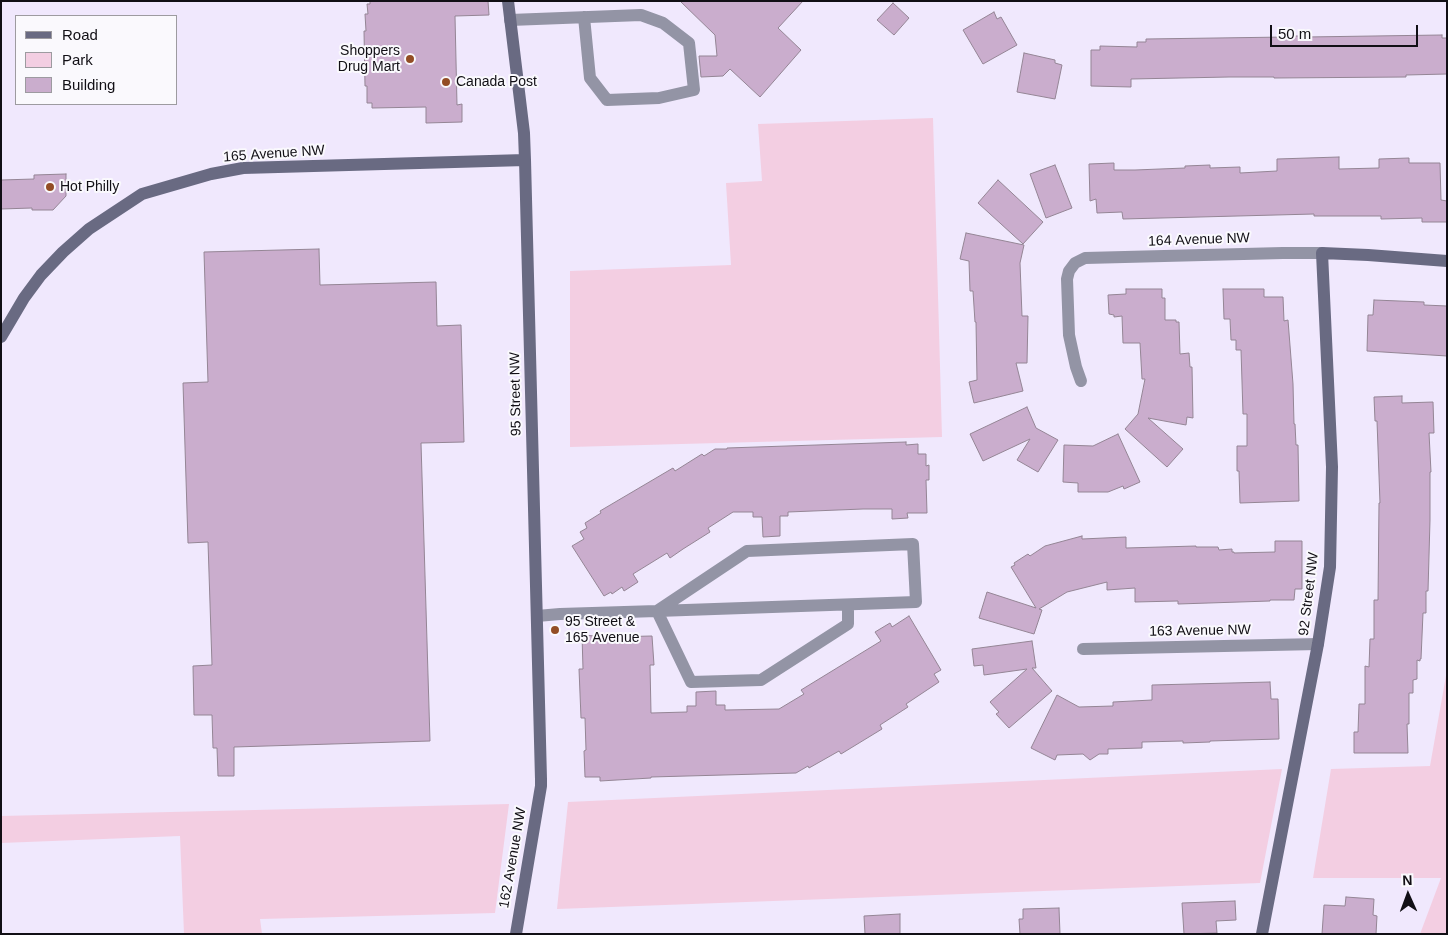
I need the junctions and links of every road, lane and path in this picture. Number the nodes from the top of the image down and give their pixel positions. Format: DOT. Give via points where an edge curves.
graph roads {
  1 [pos="508,1"];
  2 [pos="584,17"];
  3 [pos="510,20"];
  4 [pos="526,160"];
  5 [pos="1322,253"];
  6 [pos="1447,261"];
  7 [pos="1,337"];
  8 [pos="1081,381"];
  9 [pos="848,605"];
  10 [pos="658,611"];
  11 [pos="537,616"];
  12 [pos="1318,644"];
  13 [pos="1083,649"];
  14 [pos="541,786"];
  15 [pos="516,934"];
  16 [pos="1262,934"];
  1 -- 3 [label="street, 95 Street NW"];
  2 -- 2 [label="street" via="641,15 663,23 689,43 694,90 660,98 607,100 590,78"];
  2 -- 3 [label="street"];
  3 -- 4 [label="street, 95 Street NW"];
  4 -- 7 [label="street, 165 Avenue NW" via="243,168 142,194 89,229 63,252 24,298"];
  4 -- 11 [label="street, 95 Street NW"];
  5 -- 6 [label="street, 164 Avenue NW"];
  5 -- 8 [label="street, 164 Avenue NW" via="1085,258 1069,271 1067,280 1069,334"];
  5 -- 12 [label="street, 92 Street NW" via="1332,467 1330,567"];
  9 -- 10 [label="street"];
  9 -- 10 [label="street" via="848,624 761,680 691,682"];
  9 -- 10 [label="street" via="916,602 913,544 747,550"];
  10 -- 11 [label="street"];
  11 -- 14 [label="street, 95 Street NW"];
  12 -- 13 [label="street, 163 Avenue NW"];
  12 -- 16 [label="street, 92 Street NW"];
  14 -- 15 [label="street, 162 Avenue NW"];
}
